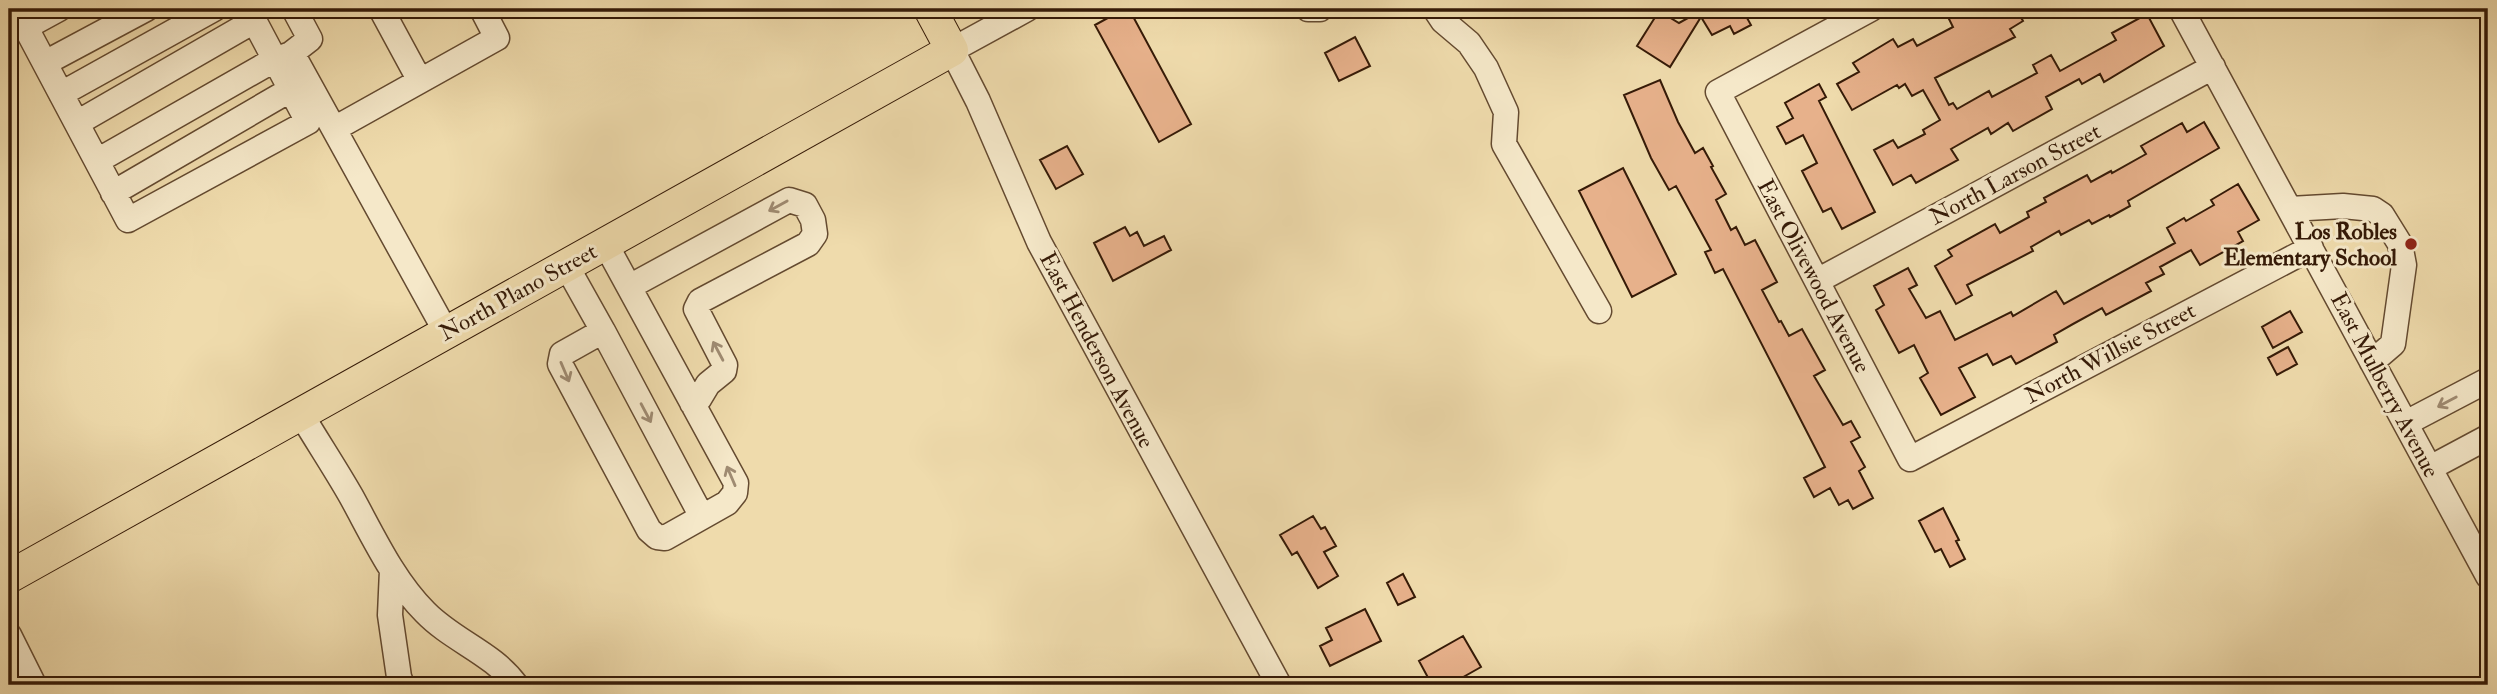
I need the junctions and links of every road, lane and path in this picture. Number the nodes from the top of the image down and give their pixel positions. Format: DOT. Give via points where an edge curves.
graph roads {
  1 [pos="59,9"];
  2 [pos="146,9"];
  3 [pos="214,9"];
  4 [pos="294,9"];
  5 [pos="381,9"];
  6 [pos="482,9"];
  7 [pos="930,9"];
  8 [pos="1027,9"];
  9 [pos="1308,9"];
  10 [pos="1320,9"];
  11 [pos="1435,9"];
  12 [pos="1871,9"];
  13 [pos="2182,9"];
  14 [pos="251,15"];
  15 [pos="21,18"];
  16 [pos="952,50"];
  17 [pos="283,57"];
  18 [pos="45,63"];
  19 [pos="2213,67"];
  20 [pos="420,81"];
  21 [pos="290,90"];
  22 [pos="61,94"];
  23 [pos="77,123"];
  24 [pos="334,130"];
  25 [pos="97,161"];
  26 [pos="113,193"];
  27 [pos="2290,209"];
  28 [pos="605,243"];
  29 [pos="2311,247"];
  30 [pos="566,265"];
  31 [pos="1817,281"];
  32 [pos="629,287"];
  33 [pos="1599,311"];
  34 [pos="603,331"];
  35 [pos="446,332"];
  36 [pos="2372,362"];
  37 [pos="2488,380"];
  38 [pos="692,403"];
  39 [pos="301,414"];
  40 [pos="2406,424"];
  41 [pos="2488,437"];
  42 [pos="1910,459"];
  43 [pos="2430,468"];
  44 [pos="702,517"];
  45 [pos="392,570"];
  46 [pos="2488,576"];
  47 [pos="9,578"];
  48 [pos="9,635"];
  49 [pos="34,685"];
  50 [pos="402,685"];
  51 [pos="516,685"];
  52 [pos="1279,685"];
  1 -- 15 [label="street"];
  2 -- 18 [label="street"];
  3 -- 22 [label="street"];
  4 -- 17 [label="street" via="310,39"];
  5 -- 20 [label="street"];
  6 -- 20 [label="street" via="497,38"];
  7 -- 16 [label="main road, East Henderson Avenue"];
  8 -- 16 [label="street, North Plano Street"];
  9 -- 10 [label="street"];
  11 -- 33 [label="street" via="1486,68 1506,112 1504,144"];
  12 -- 31 [label="street, East Olivewood Avenue" via="1718,92"];
  13 -- 19 [label="street, East Mulberry Avenue"];
  14 -- 17 [label="street"];
  14 -- 23 [label="street"];
  15 -- 18 [label="street"];
  16 -- 28 [label="main road, North Plano Street"];
  16 -- 52 [label="street, East Henderson Avenue" via="1039,242"];
  17 -- 21 [label="street"];
  17 -- 24 [label="street"];
  17 -- 25 [label="street"];
  18 -- 22 [label="street"];
  19 -- 27 [label="street, East Mulberry Avenue"];
  19 -- 31 [label="street, North Larson Street"];
  20 -- 24 [label="street"];
  21 -- 26 [label="street"];
  21 -- 26 [label="street" via="308,122 128,220"];
  22 -- 23 [label="street"];
  23 -- 25 [label="street"];
  24 -- 35 [label="street"];
  25 -- 26 [label="street"];
  27 -- 29 [label="street, East Mulberry Avenue"];
  27 -- 36 [label="street" via="2373,209 2400,244 2404,265 2393,344"];
  28 -- 30 [label="main road, North Plano Street"];
  28 -- 32 [label="street"];
  29 -- 36 [label="street, East Mulberry Avenue"];
  29 -- 42 [label="street, North Willsie Street"];
  30 -- 34 [label="street"];
  30 -- 35 [label="main road, North Plano Street"];
  31 -- 42 [label="street, East Olivewood Avenue"];
  32 -- 38 [label="street"];
  38 -- 32 [label="street, one-way" via="725,365 696,309 700,301 808,244 815,234 806,205 789,200"];
  34 -- 44 [label="street, one-way"];
  34 -- 44 [label="street, one-way" via="562,354 560,364 649,530 665,538"];
  35 -- 39 [label="main road, North Plano Street"];
  36 -- 40 [label="street, East Mulberry Avenue"];
  37 -- 40 [label="street, one-way"];
  44 -- 38 [label="street, one-way" via="727,503 736,483"];
  39 -- 45 [label="street"];
  39 -- 47 [label="main road, North Plano Street"];
  40 -- 43 [label="street, East Mulberry Avenue"];
  41 -- 43 [label="street"];
  43 -- 46 [label="street, East Mulberry Avenue"];
  45 -- 50 [label="street" via="390,615"];
  45 -- 51 [label="street" via="426,613 492,658"];
  48 -- 49 [label="street"];
}
